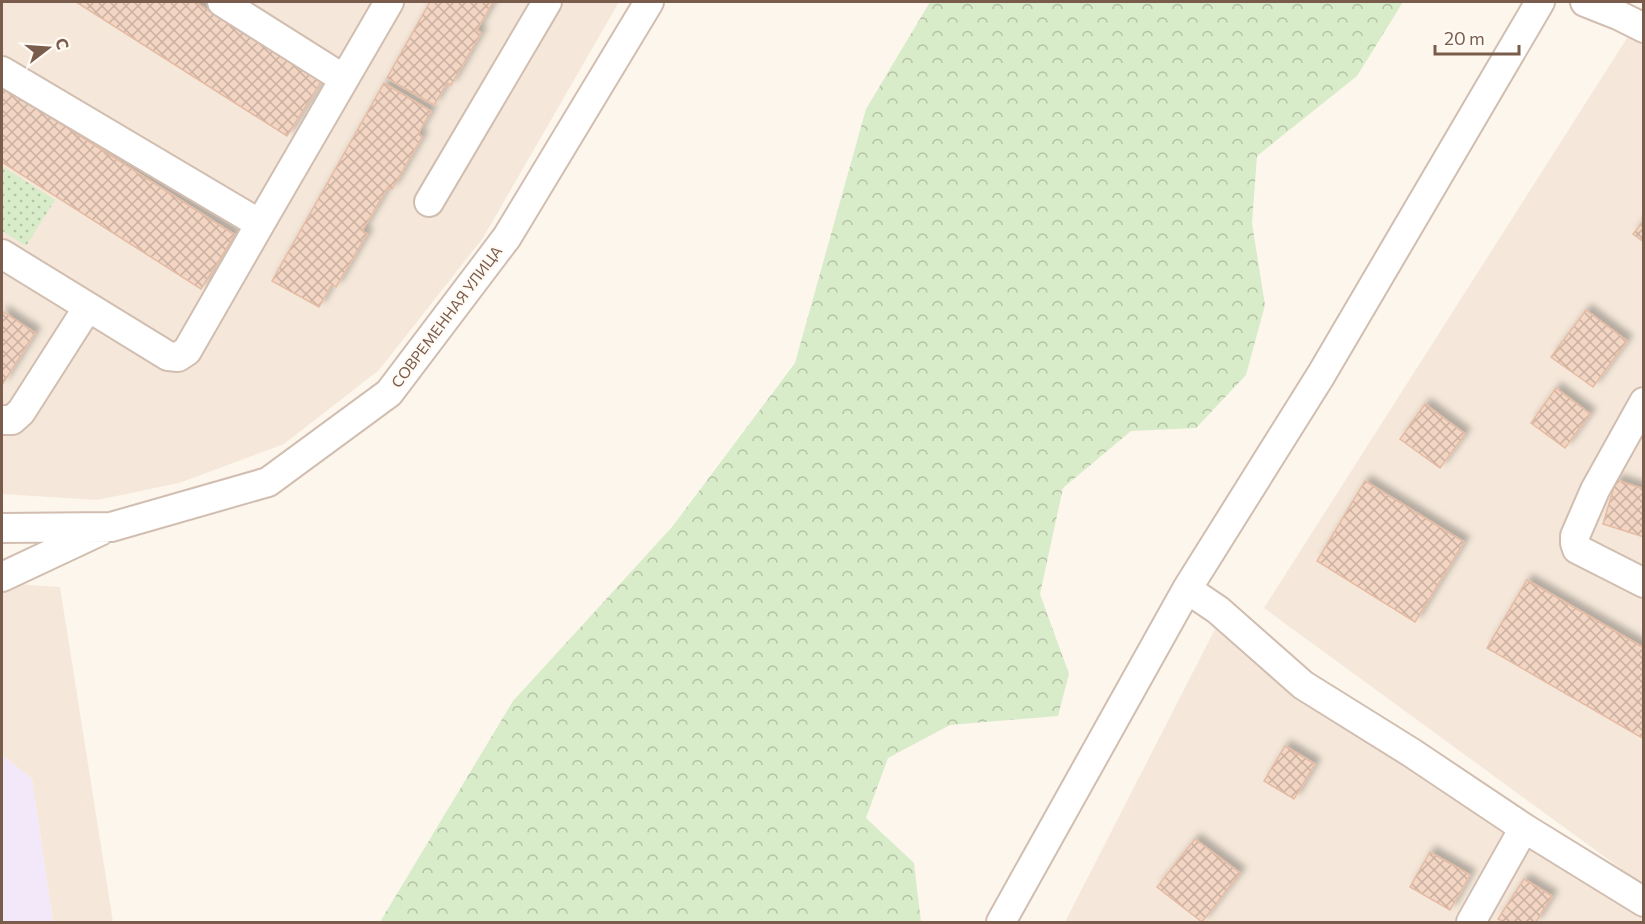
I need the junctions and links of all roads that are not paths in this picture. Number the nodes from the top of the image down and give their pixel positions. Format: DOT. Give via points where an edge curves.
graph roads {
  1 [pos="222,2"];
  2 [pos="389,2"];
  3 [pos="547,2"];
  4 [pos="649,2"];
  5 [pos="1540,2"];
  6 [pos="1585,2"];
  7 [pos="1622,8"];
  8 [pos="1644,28"];
  9 [pos="2,71"];
  10 [pos="344,79"];
  11 [pos="429,202"];
  12 [pos="260,224"];
  13 [pos="2,254"];
  14 [pos="88,307"];
  15 [pos="1644,402"];
  16 [pos="2,420"];
  17 [pos="111,527"];
  18 [pos="2,528"];
  19 [pos="2,577"];
  20 [pos="1644,583"];
  21 [pos="1187,589"];
  22 [pos="1524,828"];
  23 [pos="1644,902"];
  24 [pos="1001,922"];
  25 [pos="1471,922"];
  1 -- 10 [label="street"];
  2 -- 10 [label="street"];
  3 -- 11 [label="street"];
  4 -- 17 [label="street, СОВРЕМЕННАЯ УЛИЦА" via="507,237 389,393 268,482"];
  5 -- 21 [label="street" via="1321,375"];
  6 -- 7 [label="street"];
  7 -- 8 [label="street"];
  9 -- 12 [label="street"];
  10 -- 12 [label="street"];
  12 -- 14 [label="street" via="187,351 178,357 168,356"];
  13 -- 14 [label="street"];
  14 -- 16 [label="street" via="21,412 12,420"];
  15 -- 20 [label="street" via="1595,490 1575,543 1577,549"];
  17 -- 18 [label="street, СОВРЕМЕННАЯ УЛИЦА"];
  17 -- 19 [label="street"];
  21 -- 22 [label="street" via="1218,610 1303,685"];
  21 -- 24 [label="street"];
  22 -- 23 [label="street"];
  22 -- 25 [label="street"];
}
